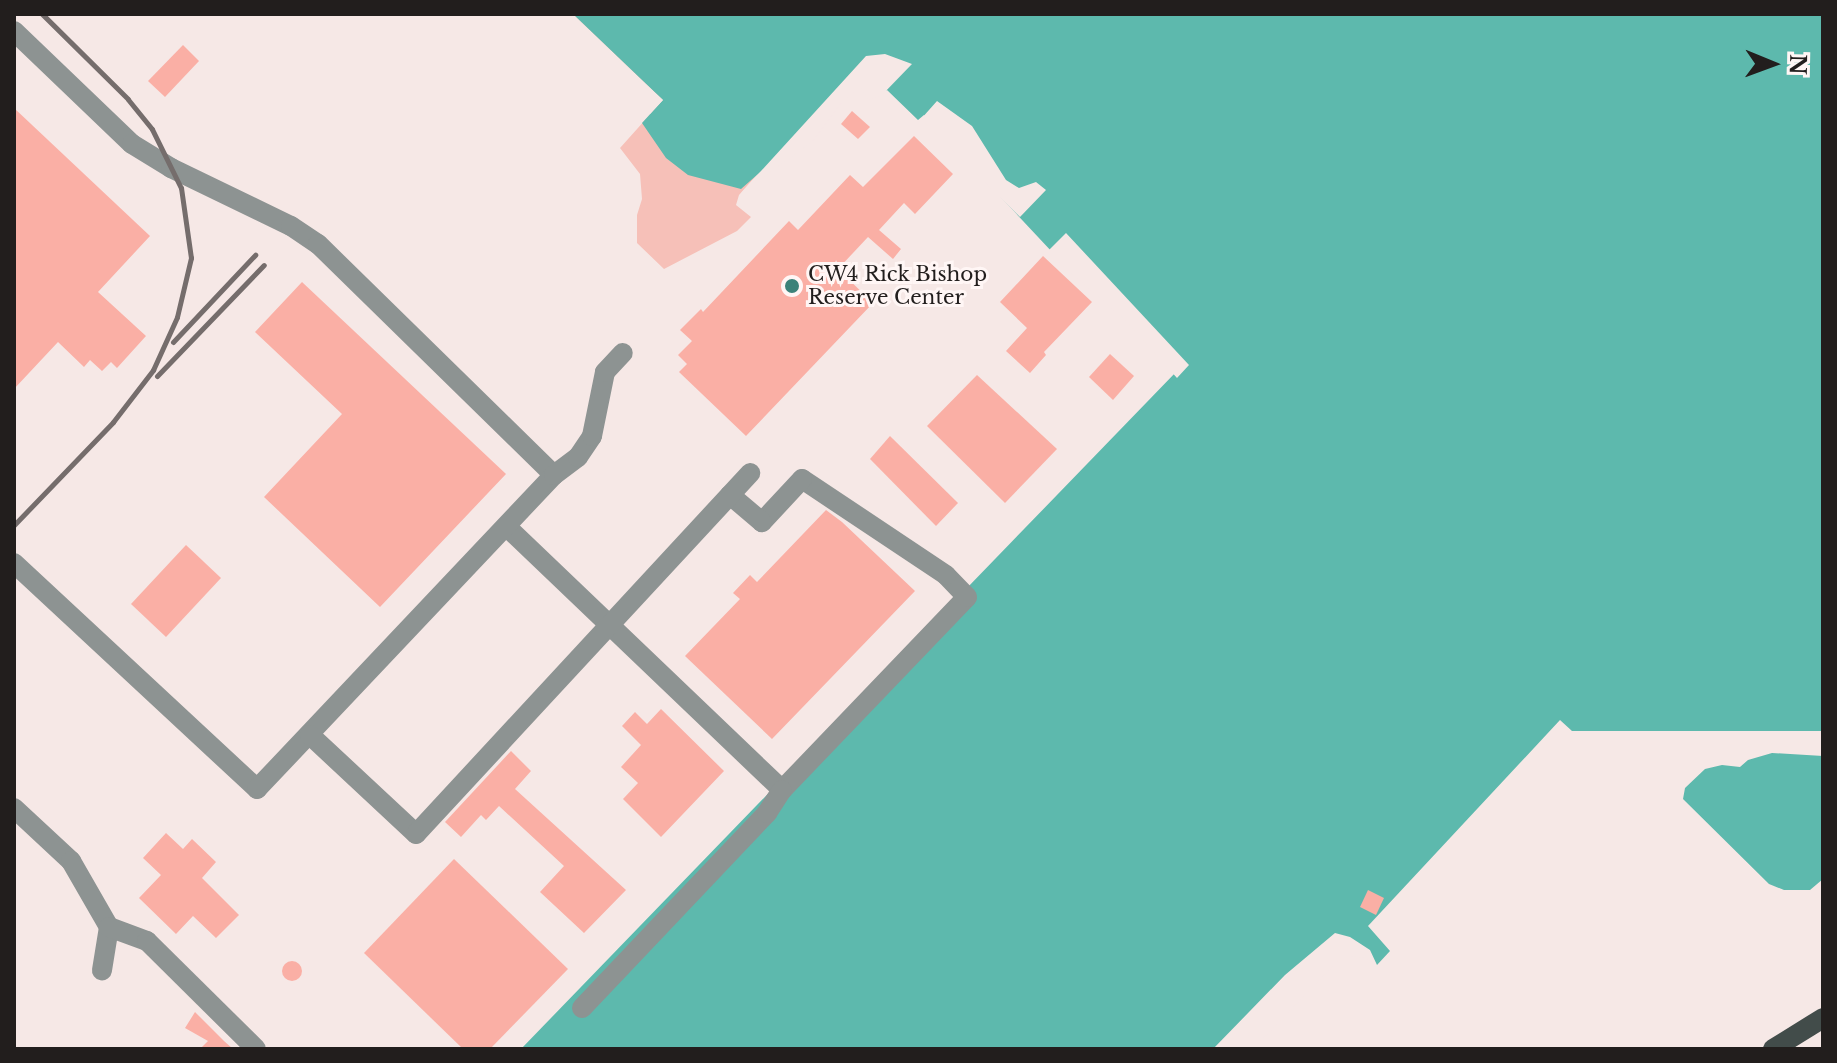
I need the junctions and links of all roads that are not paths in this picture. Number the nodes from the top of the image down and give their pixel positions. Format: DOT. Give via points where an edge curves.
graph roads {
  1 [pos="14,31"];
  2 [pos="623,353"];
  3 [pos="750,473"];
  4 [pos="554,475"];
  5 [pos="730,495"];
  6 [pos="508,528"];
  7 [pos="18,574"];
  8 [pos="611,626"];
  9 [pos="310,735"];
  10 [pos="782,790"];
  11 [pos="14,808"];
  12 [pos="109,927"];
  13 [pos="102,970"];
  14 [pos="582,1008"];
  15 [pos="1823,1018"];
  16 [pos="256,1049"];
  17 [pos="1773,1049"];
  1 -- 4 [label="lane" via="132,144 318,244"];
  2 -- 4 [label="lane" via="605,372 592,436 578,457"];
  3 -- 5 [label="lane"];
  4 -- 6 [label="lane"];
  5 -- 8 [label="lane"];
  5 -- 10 [label="lane" via="762,522 802,479 946,575 967,597"];
  6 -- 8 [label="lane"];
  6 -- 9 [label="lane"];
  7 -- 9 [label="lane" via="257,789"];
  8 -- 9 [label="lane" via="416,834"];
  8 -- 10 [label="lane"];
  10 -- 14 [label="lane" via="767,813"];
  11 -- 12 [label="lane" via="71,861"];
  12 -- 13 [label="lane"];
  12 -- 16 [label="lane" via="147,941"];
  15 -- 17 [label="main road"];
}
